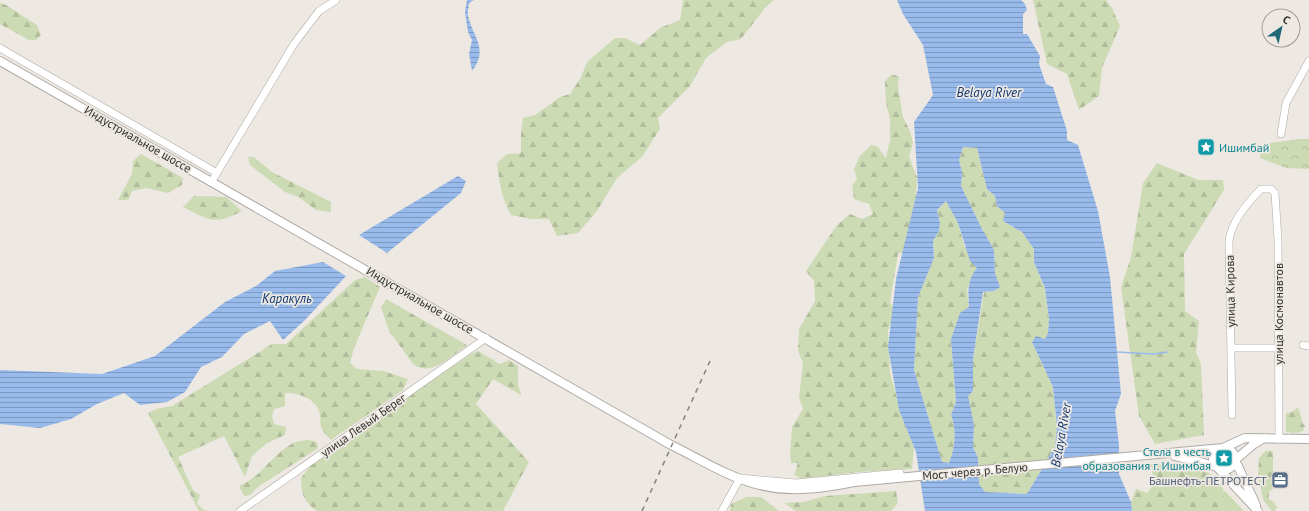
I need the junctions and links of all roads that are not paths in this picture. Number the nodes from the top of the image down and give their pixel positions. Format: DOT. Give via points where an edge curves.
graph roads {
  1 [pos="336,0"];
  2 [pos="0,48"];
  3 [pos="0,61"];
  4 [pos="1309,61"];
  5 [pos="1281,134"];
  6 [pos="217,173"];
  7 [pos="212,181"];
  8 [pos="1274,190"];
  9 [pos="486,338"];
  10 [pos="1231,348"];
  11 [pos="1279,348"];
  12 [pos="1232,415"];
  13 [pos="1264,438"];
  14 [pos="1279,439"];
  15 [pos="1309,439"];
  16 [pos="1223,448"];
  17 [pos="1166,454"];
  18 [pos="1235,460"];
  19 [pos="1217,467"];
  20 [pos="900,473"];
  21 [pos="740,478"];
  22 [pos="854,482"];
  23 [pos="240,511"];
  24 [pos="722,511"];
  25 [pos="1258,511"];
  1 -- 6 [label="street" via="319,11 294,44"];
  2 -- 6 [label="street"];
  3 -- 7 [label="main road, Индустриальное шоссе"];
  4 -- 5 [label="street" via="1286,103"];
  6 -- 7 [label="street"];
  7 -- 9 [label="main road, Индустриальное шоссе"];
  8 -- 10 [label="street, улица Кирова" via="1259,191 1230,234"];
  8 -- 11 [label="street, улица Космонавтов" via="1278,240"];
  9 -- 21 [label="main road, Индустриальное шоссе" via="671,446"];
  9 -- 23 [label="street, улица Левый Берег"];
  10 -- 11 [label="street"];
  10 -- 12 [label="street, улица Кирова"];
  11 -- 14 [label="street, улица Космонавтов"];
  13 -- 14 [label="main road, Мост через р. Белую"];
  13 -- 16 [label="main road, Мост через р. Белую" via="1245,438"];
  13 -- 18 [label="main road"];
  14 -- 15 [label="main road, Мост через р. Белую"];
  16 -- 17 [label="main road, Мост через р. Белую"];
  16 -- 18 [label="main road" via="1233,453"];
  16 -- 19 [label="main road" via="1214,454 1213,461"];
  17 -- 19 [label="main road"];
  17 -- 22 [label="main road, Мост через р. Белую"];
  18 -- 19 [label="main road" via="1226,470"];
  18 -- 25 [label="main road"];
  19 -- 25 [label="main road"];
  20 -- 21 [label="street" via="796,483"];
  21 -- 22 [label="main road, Индустриальное шоссе" via="760,486 802,489"];
  21 -- 24 [label="street"];
}
